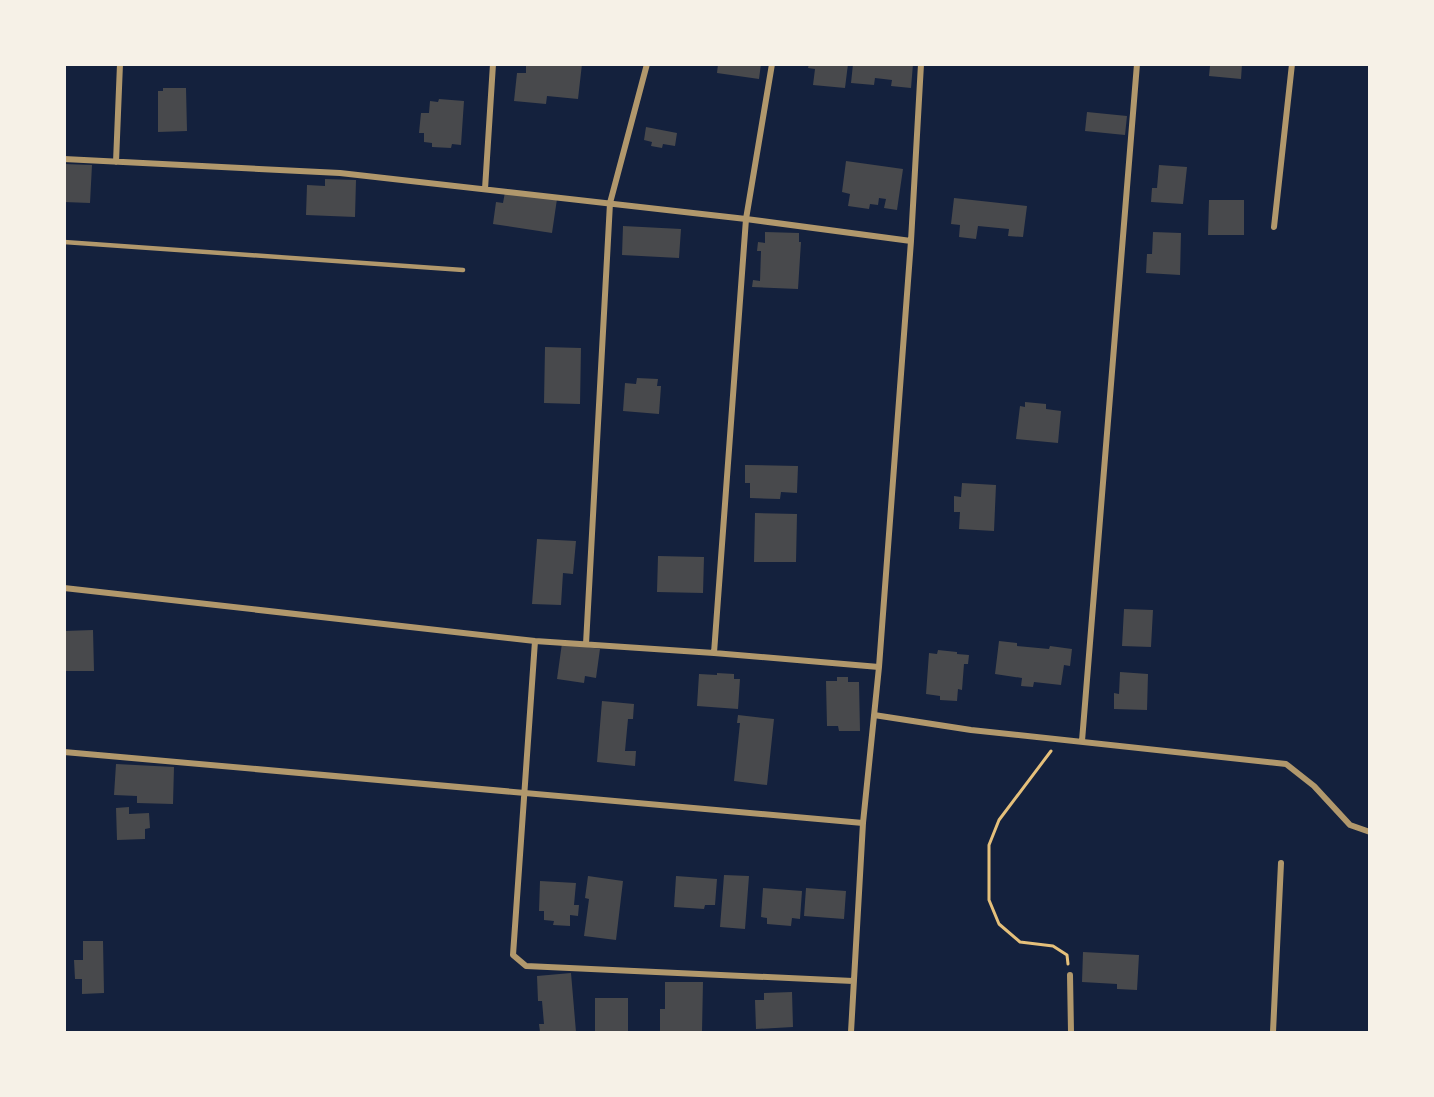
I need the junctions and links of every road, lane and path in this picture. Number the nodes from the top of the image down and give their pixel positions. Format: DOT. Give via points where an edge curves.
graph roads {
  1 [pos="120,64"];
  2 [pos="493,64"];
  3 [pos="647,64"];
  4 [pos="772,64"];
  5 [pos="921,64"];
  6 [pos="1137,64"];
  7 [pos="1292,64"];
  8 [pos="64,159"];
  9 [pos="116,162"];
  10 [pos="485,189"];
  11 [pos="609,203"];
  12 [pos="746,219"];
  13 [pos="1274,227"];
  14 [pos="911,241"];
  15 [pos="64,242"];
  16 [pos="463,270"];
  17 [pos="64,588"];
  18 [pos="535,641"];
  19 [pos="586,644"];
  20 [pos="714,653"];
  21 [pos="879,667"];
  22 [pos="874,715"];
  23 [pos="1060,740"];
  24 [pos="1082,741"];
  25 [pos="64,752"];
  26 [pos="525,793"];
  27 [pos="863,823"];
  28 [pos="1370,832"];
  29 [pos="1281,863"];
  30 [pos="1070,975"];
  31 [pos="853,981"];
  32 [pos="851,1032"];
  33 [pos="1071,1032"];
  34 [pos="1273,1032"];
  1 -- 9 [label="street"];
  2 -- 10 [label="street"];
  3 -- 11 [label="street"];
  4 -- 12 [label="street"];
  5 -- 14 [label="street"];
  6 -- 24 [label="street"];
  7 -- 13 [label="street"];
  8 -- 9 [label="street"];
  9 -- 10 [label="street" via="340,173"];
  10 -- 11 [label="street"];
  11 -- 12 [label="street"];
  11 -- 19 [label="street"];
  12 -- 14 [label="street"];
  12 -- 20 [label="street"];
  14 -- 21 [label="street"];
  15 -- 16 [label="lane"];
  17 -- 18 [label="street"];
  18 -- 19 [label="street"];
  18 -- 26 [label="street"];
  19 -- 20 [label="street"];
  20 -- 21 [label="street"];
  21 -- 22 [label="street"];
  22 -- 23 [label="street"];
  22 -- 27 [label="street"];
  23 -- 24 [label="street"];
  23 -- 30 [label="path" via="999,820 989,845 987,878 989,900 999,924 1020,942 1053,946 1066,955"];
  24 -- 28 [label="street" via="1286,764 1314,786 1350,825"];
  25 -- 26 [label="street"];
  26 -- 27 [label="street"];
  26 -- 31 [label="street" via="513,955 526,966"];
  27 -- 31 [label="street"];
  29 -- 34 [label="street"];
  30 -- 33 [label="street"];
  31 -- 32 [label="street"];
}
